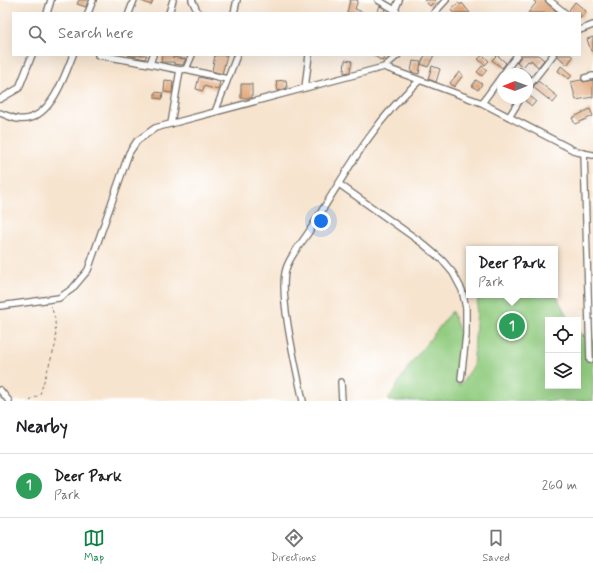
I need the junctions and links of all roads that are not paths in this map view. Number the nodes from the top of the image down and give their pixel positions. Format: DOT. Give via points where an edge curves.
graph roads {
  1 [pos="51,0"];
  2 [pos="93,0"];
  3 [pos="134,0"];
  4 [pos="173,0"];
  5 [pos="192,0"];
  6 [pos="237,0"];
  7 [pos="378,0"];
  8 [pos="399,0"];
  9 [pos="446,0"];
  10 [pos="549,0"];
  11 [pos="558,7"];
  12 [pos="47,12"];
  13 [pos="88,12"];
  14 [pos="129,12"];
  15 [pos="169,12"];
  16 [pos="198,12"];
  17 [pos="234,12"];
  18 [pos="396,12"];
  19 [pos="435,12"];
  20 [pos="554,12"];
  21 [pos="564,12"];
  22 [pos="593,25"];
  23 [pos="581,29"];
  24 [pos="32,56"];
  25 [pos="73,56"];
  26 [pos="115,56"];
  27 [pos="153,56"];
  28 [pos="191,56"];
  29 [pos="236,56"];
  30 [pos="309,56"];
  31 [pos="397,56"];
  32 [pos="516,56"];
  33 [pos="552,56"];
  34 [pos="150,64"];
  35 [pos="384,67"];
  36 [pos="183,69"];
  37 [pos="593,76"];
  38 [pos="585,78"];
  39 [pos="228,79"];
  40 [pos="533,80"];
  41 [pos="419,81"];
  42 [pos="305,88"];
  43 [pos="0,99"];
  44 [pos="482,103"];
  45 [pos="517,104"];
  46 [pos="215,112"];
  47 [pos="0,113"];
  48 [pos="509,117"];
  49 [pos="171,124"];
  50 [pos="584,153"];
  51 [pos="593,155"];
  52 [pos="339,184"];
  53 [pos="0,306"];
  54 [pos="590,360"];
  55 [pos="461,379"];
  56 [pos="341,382"];
  57 [pos="0,390"];
  58 [pos="9,401"];
  59 [pos="303,401"];
  60 [pos="342,401"];
  1 -- 12 [label="street"];
  2 -- 13 [label="street"];
  3 -- 14 [label="street"];
  4 -- 15 [label="street"];
  5 -- 16 [label="street"];
  6 -- 17 [label="street"];
  7 -- 18 [label="street"];
  8 -- 18 [label="street"];
  9 -- 19 [label="street"];
  10 -- 11 [label="street"];
  11 -- 20 [label="street"];
  11 -- 21 [label="street"];
  22 -- 23 [label="street"];
  24 -- 43 [label="street" via="19,88"];
  25 -- 47 [label="street" via="58,92 47,106 29,118 18,119"];
  26 -- 34 [label="street"];
  27 -- 34 [label="street"];
  28 -- 36 [label="street"];
  29 -- 39 [label="street"];
  30 -- 42 [label="street"];
  31 -- 35 [label="street"];
  32 -- 44 [label="street"];
  33 -- 40 [label="street"];
  34 -- 36 [label="street"];
  35 -- 41 [label="street"];
  35 -- 42 [label="street"];
  36 -- 39 [label="street"];
  36 -- 49 [label="street"];
  37 -- 38 [label="street"];
  39 -- 46 [label="street"];
  41 -- 44 [label="street"];
  41 -- 52 [label="street" via="395,103"];
  42 -- 46 [label="street"];
  44 -- 48 [label="street"];
  45 -- 48 [label="street"];
  46 -- 49 [label="street"];
  48 -- 50 [label="street" via="577,152"];
  49 -- 53 [label="street" via="155,128 137,141 129,153 88,270 67,294 50,300"];
  50 -- 51 [label="street"];
  50 -- 54 [label="street"];
  52 -- 55 [label="street" via="422,243 453,273 462,290 466,308"];
  52 -- 59 [label="street" via="286,268 285,292 289,329"];
  56 -- 60 [label="street"];
  57 -- 58 [label="street"];
}
